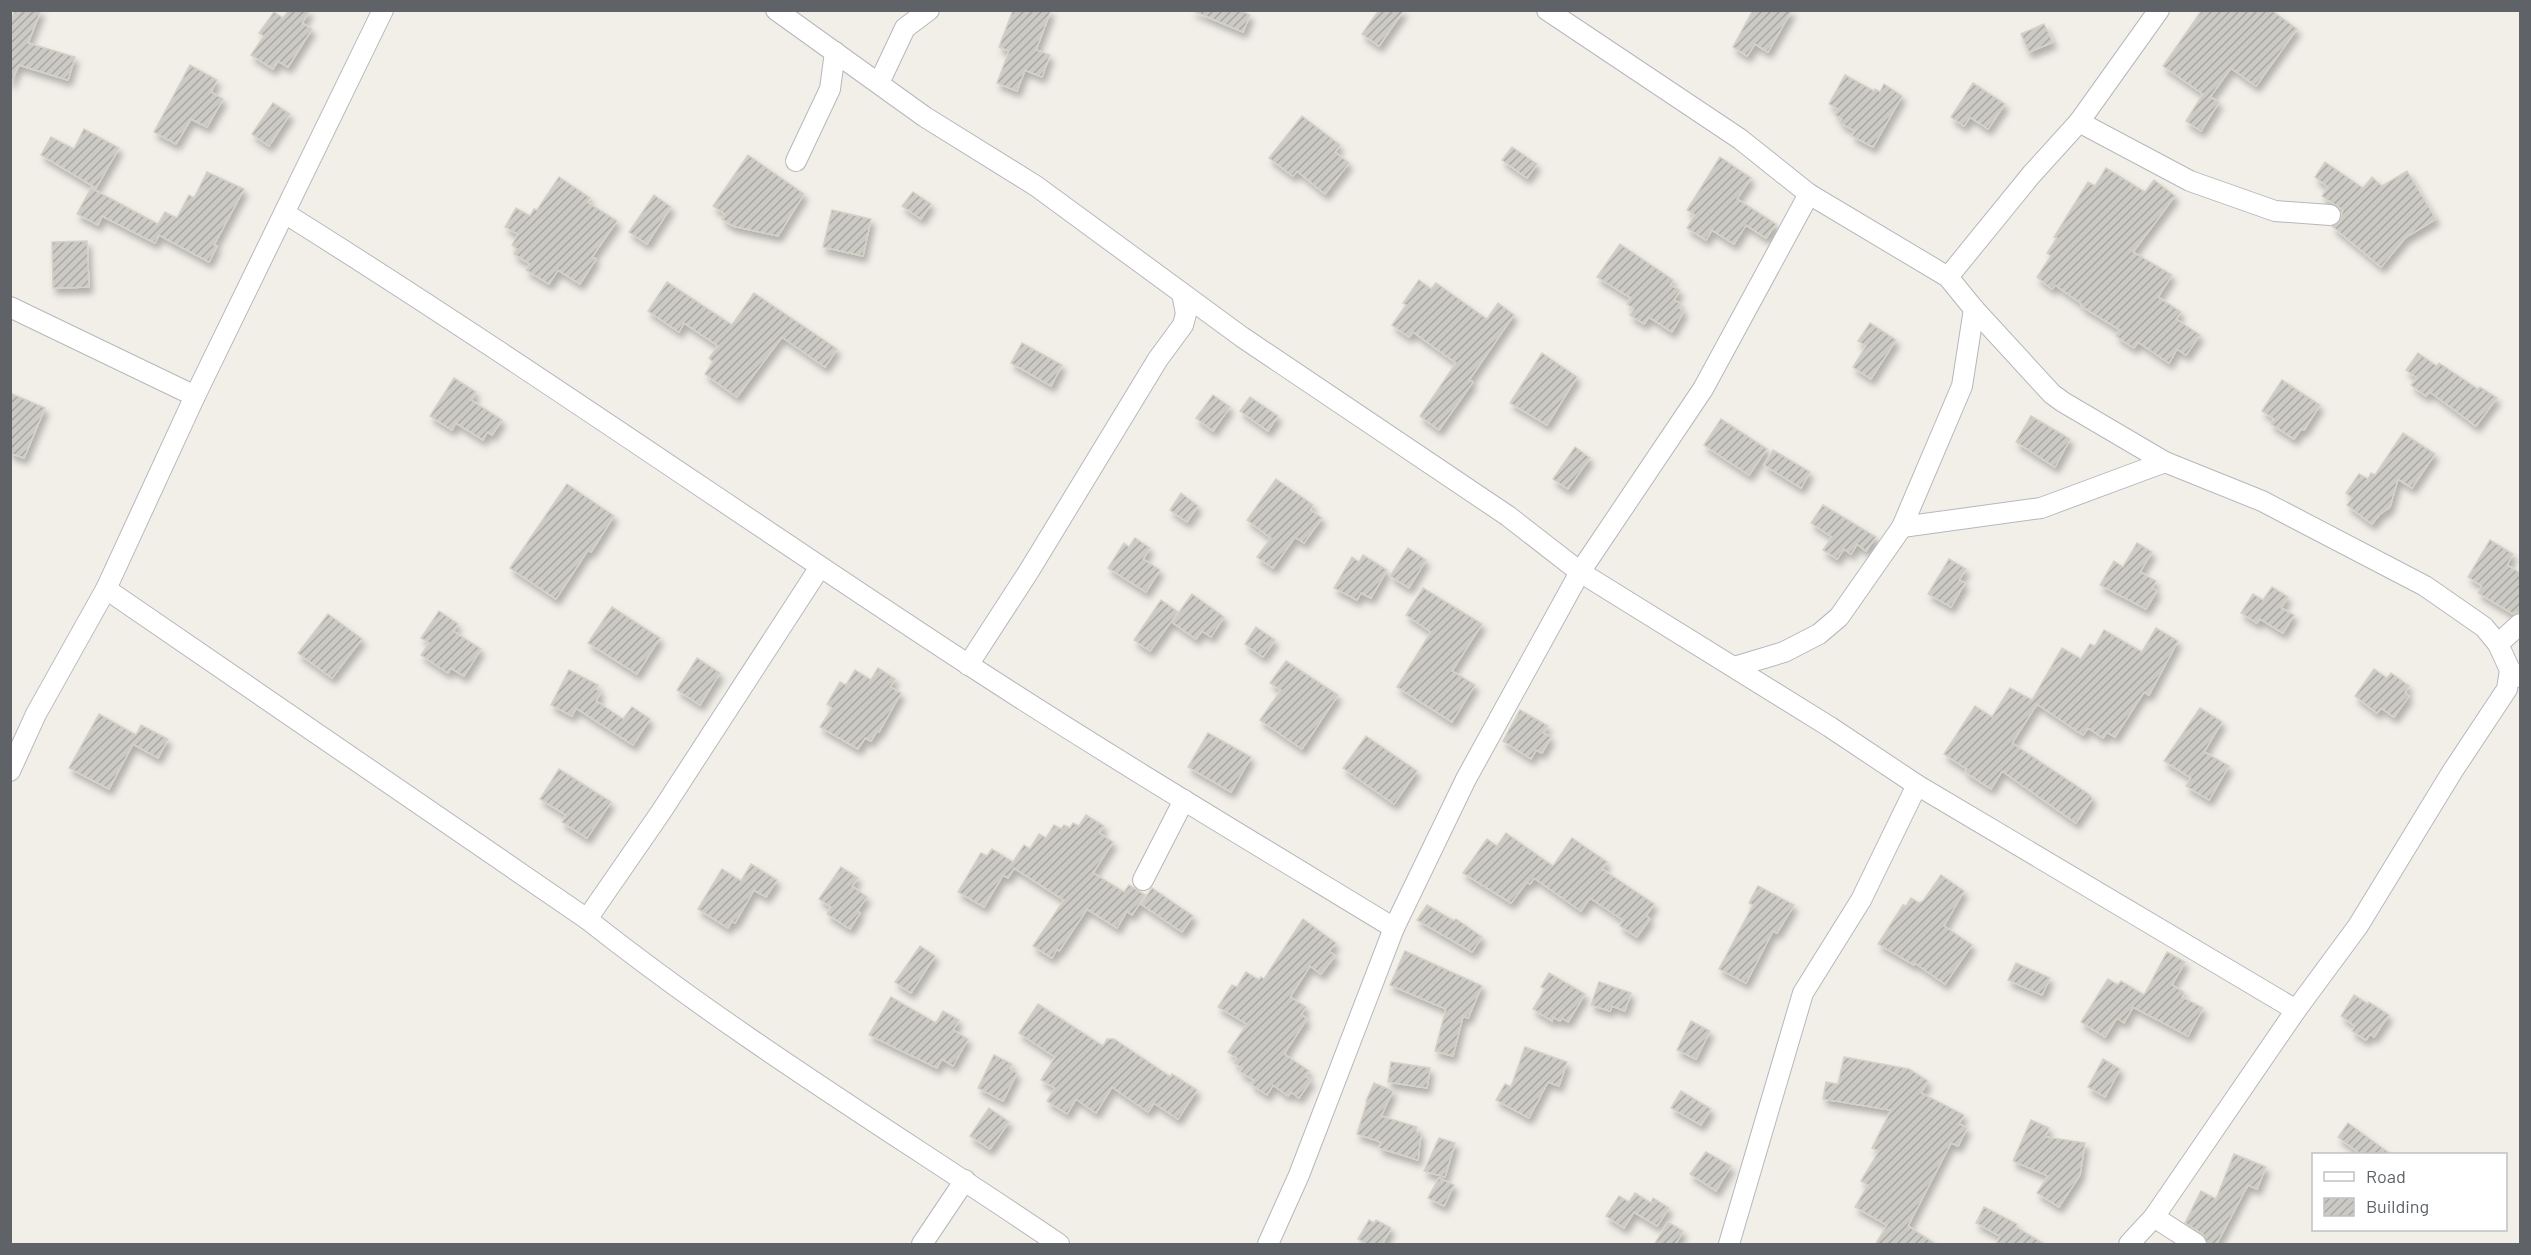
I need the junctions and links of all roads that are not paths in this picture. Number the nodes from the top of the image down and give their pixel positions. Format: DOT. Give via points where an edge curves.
graph roads {
  1 [pos="383,10"];
  2 [pos="776,10"];
  3 [pos="929,10"];
  4 [pos="1547,10"];
  5 [pos="2159,10"];
  6 [pos="835,52"];
  7 [pos="879,83"];
  8 [pos="2079,122"];
  9 [pos="796,161"];
  10 [pos="1809,194"];
  11 [pos="286,214"];
  12 [pos="2330,215"];
  13 [pos="1948,277"];
  14 [pos="1182,293"];
  15 [pos="10,307"];
  16 [pos="1974,309"];
  17 [pos="195,396"];
  18 [pos="2165,462"];
  19 [pos="1902,527"];
  20 [pos="820,567"];
  21 [pos="1580,572"];
  22 [pos="106,589"];
  23 [pos="2520,624"];
  24 [pos="2498,644"];
  25 [pos="968,664"];
  26 [pos="1734,667"];
  27 [pos="2515,674"];
  28 [pos="10,771"];
  29 [pos="1917,785"];
  30 [pos="1184,800"];
  31 [pos="1143,880"];
  32 [pos="587,919"];
  33 [pos="1394,928"];
  34 [pos="2296,1010"];
  35 [pos="965,1180"];
  36 [pos="2154,1216"];
  37 [pos="922,1245"];
  38 [pos="1059,1245"];
  39 [pos="1268,1245"];
  40 [pos="1729,1245"];
  41 [pos="2129,1245"];
  42 [pos="2196,1245"];
  1 -- 11 [label="street"];
  2 -- 6 [label="street"];
  3 -- 7 [label="street" via="905,28"];
  4 -- 10 [label="street" via="1740,139"];
  5 -- 8 [label="street"];
  6 -- 7 [label="street"];
  6 -- 9 [label="street" via="830,89"];
  7 -- 14 [label="street" via="1036,186"];
  8 -- 12 [label="street" via="2190,181 2275,211"];
  8 -- 13 [label="street"];
  10 -- 13 [label="street"];
  10 -- 21 [label="street" via="1703,389"];
  11 -- 17 [label="street"];
  11 -- 20 [label="street" via="426,301"];
  13 -- 16 [label="street"];
  14 -- 21 [label="street" via="1508,516"];
  14 -- 25 [label="street" via="1186,314 1183,325"];
  15 -- 17 [label="street"];
  16 -- 18 [label="street" via="2052,394"];
  16 -- 19 [label="street" via="1962,386"];
  17 -- 22 [label="street"];
  18 -- 19 [label="street" via="2041,508"];
  18 -- 24 [label="street" via="2262,501 2425,586 2484,627"];
  19 -- 26 [label="street" via="1839,617 1826,628 1784,652"];
  20 -- 25 [label="street"];
  20 -- 32 [label="street"];
  21 -- 26 [label="street"];
  21 -- 33 [label="street" via="1466,779"];
  22 -- 28 [label="street" via="36,714"];
  22 -- 32 [label="street"];
  23 -- 24 [label="street"];
  24 -- 27 [label="street"];
  25 -- 30 [label="street"];
  26 -- 29 [label="street"];
  27 -- 34 [label="street" via="2358,926"];
  29 -- 34 [label="street"];
  29 -- 40 [label="street" via="1862,900 1803,993"];
  30 -- 31 [label="street"];
  30 -- 33 [label="street"];
  32 -- 35 [label="street" via="715,1016"];
  33 -- 39 [label="street"];
  34 -- 36 [label="street"];
  35 -- 37 [label="street"];
  35 -- 38 [label="street"];
  36 -- 41 [label="street"];
  36 -- 42 [label="street"];
}
